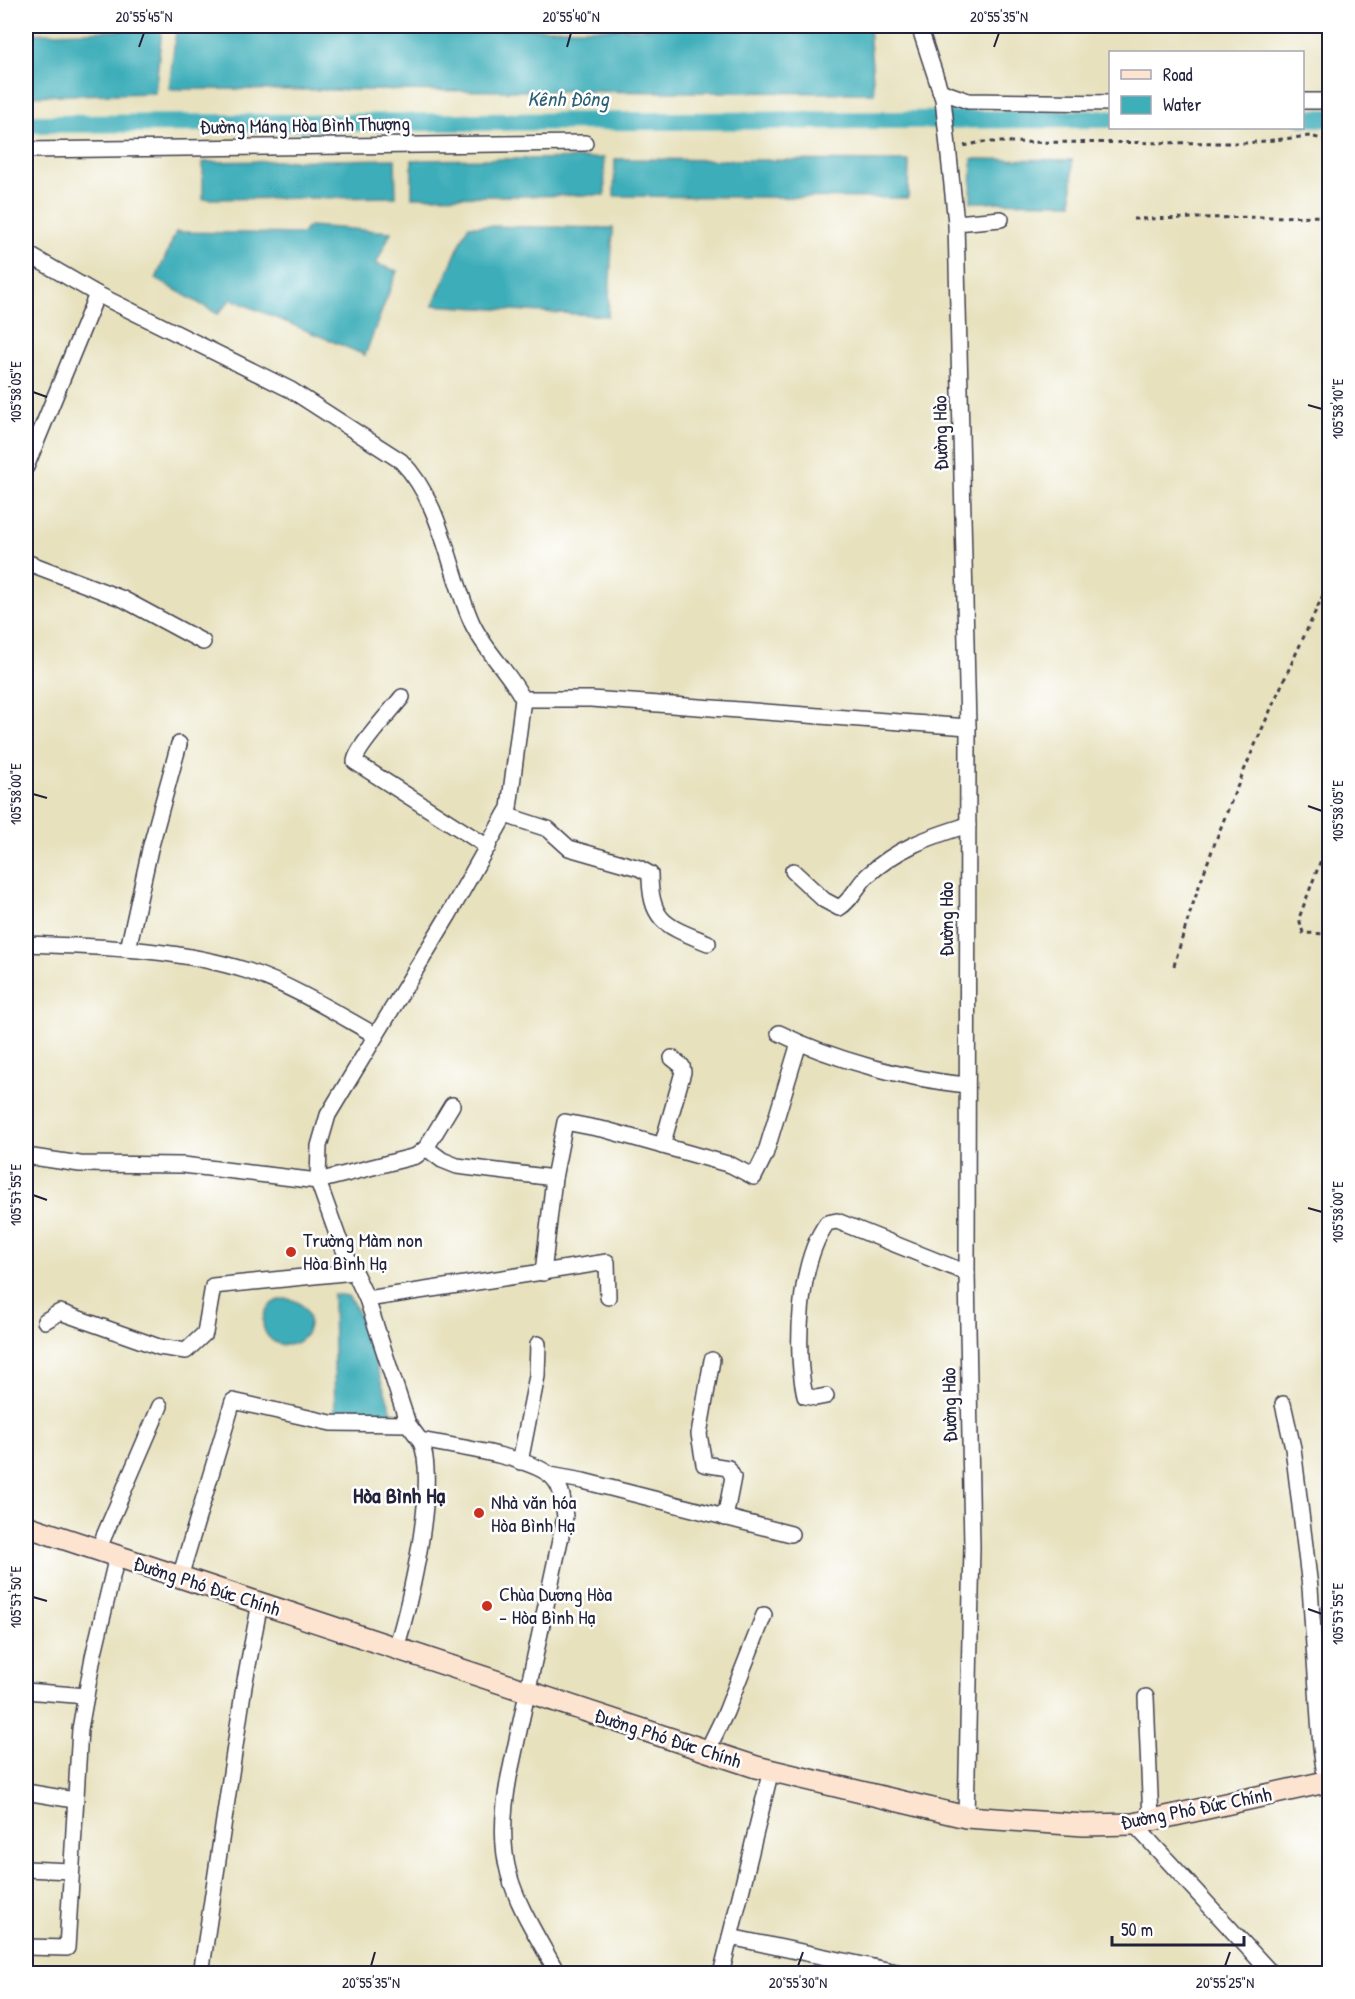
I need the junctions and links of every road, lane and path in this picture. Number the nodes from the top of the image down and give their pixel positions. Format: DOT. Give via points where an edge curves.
graph roads {
  1 [pos="920,26"];
  2 [pos="941,95"];
  3 [pos="1304,101"];
  4 [pos="1329,101"];
  5 [pos="1109,103"];
  6 [pos="1329,141"];
  7 [pos="585,143"];
  8 [pos="947,143"];
  9 [pos="26,150"];
  10 [pos="1329,216"];
  11 [pos="1001,219"];
  12 [pos="1133,219"];
  13 [pos="956,223"];
  14 [pos="26,253"];
  15 [pos="97,294"];
  16 [pos="26,467"];
  17 [pos="26,562"];
  18 [pos="1329,580"];
  19 [pos="203,642"];
  20 [pos="402,697"];
  21 [pos="523,699"];
  22 [pos="968,727"];
  23 [pos="1329,738"];
  24 [pos="179,744"];
  25 [pos="1324,746"];
  26 [pos="505,815"];
  27 [pos="968,825"];
  28 [pos="1329,836"];
  29 [pos="488,847"];
  30 [pos="793,871"];
  31 [pos="1329,934"];
  32 [pos="708,943"];
  33 [pos="26,944"];
  34 [pos="128,949"];
  35 [pos="1174,966"];
  36 [pos="779,1033"];
  37 [pos="375,1035"];
  38 [pos="799,1043"];
  39 [pos="672,1058"];
  40 [pos="966,1085"];
  41 [pos="452,1106"];
  42 [pos="662,1146"];
  43 [pos="426,1148"];
  44 [pos="26,1156"];
  45 [pos="554,1178"];
  46 [pos="318,1181"];
  47 [pos="354,1272"];
  48 [pos="543,1273"];
  49 [pos="967,1273"];
  50 [pos="608,1297"];
  51 [pos="367,1299"];
  52 [pos="45,1321"];
  53 [pos="538,1344"];
  54 [pos="712,1360"];
  55 [pos="826,1396"];
  56 [pos="1283,1404"];
  57 [pos="160,1406"];
  58 [pos="408,1424"];
  59 [pos="420,1440"];
  60 [pos="520,1462"];
  61 [pos="550,1475"];
  62 [pos="725,1518"];
  63 [pos="26,1526"];
  64 [pos="791,1534"];
  65 [pos="107,1553"];
  66 [pos="180,1577"];
  67 [pos="260,1603"];
  68 [pos="764,1614"];
  69 [pos="396,1648"];
  70 [pos="26,1690"];
  71 [pos="528,1692"];
  72 [pos="86,1696"];
  73 [pos="1146,1696"];
  74 [pos="707,1751"];
  75 [pos="771,1770"];
  76 [pos="1328,1781"];
  77 [pos="26,1792"];
  78 [pos="74,1800"];
  79 [pos="966,1816"];
  80 [pos="1143,1822"];
  81 [pos="26,1869"];
  82 [pos="71,1871"];
  83 [pos="730,1937"];
  84 [pos="26,1947"];
  85 [pos="201,1974"];
  86 [pos="558,1974"];
  87 [pos="721,1974"];
  88 [pos="906,1974"];
  89 [pos="1272,1974"];
  1 -- 2 [label="street, Đường Hào"];
  2 -- 5 [label="street" via="968,101"];
  2 -- 8 [label="street, Đường Hào"];
  3 -- 4 [label="street"];
  6 -- 8 [label="path" via="1310,136 1246,143"];
  7 -- 9 [label="street, Đường Máng Hòa Bình Thượng"];
  8 -- 13 [label="street, Đường Hào"];
  10 -- 12 [label="path"];
  11 -- 13 [label="street"];
  13 -- 22 [label="street, Đường Hào"];
  14 -- 15 [label="street"];
  15 -- 16 [label="street"];
  15 -- 21 [label="street" via="291,390 401,461 415,475 435,520 473,625"];
  17 -- 19 [label="street" via="123,599"];
  18 -- 35 [label="path" via="1271,709 1191,906"];
  20 -- 29 [label="street" via="355,762"];
  21 -- 22 [label="street" via="591,699"];
  21 -- 26 [label="street"];
  22 -- 27 [label="street, Đường Hào"];
  23 -- 25 [label="path"];
  24 -- 34 [label="street"];
  26 -- 29 [label="street"];
  26 -- 32 [label="street" via="548,829 569,848 650,874 653,907 663,921"];
  27 -- 30 [label="street" via="900,850 869,874 839,908 824,900"];
  27 -- 40 [label="street, Đường Hào"];
  28 -- 31 [label="path" via="1299,918 1303,933"];
  29 -- 37 [label="street"];
  33 -- 34 [label="street"];
  34 -- 37 [label="street" via="180,955 248,971 300,993"];
  36 -- 38 [label="street"];
  37 -- 46 [label="street" via="328,1115 319,1146"];
  38 -- 40 [label="street" via="887,1069"];
  38 -- 42 [label="street" via="765,1155 754,1177 730,1165"];
  39 -- 42 [label="street" via="683,1072"];
  40 -- 49 [label="street, Đường Hào"];
  41 -- 43 [label="street"];
  42 -- 45 [label="street" via="565,1122"];
  43 -- 45 [label="street" via="457,1166"];
  43 -- 46 [label="street" via="402,1161"];
  44 -- 46 [label="street" via="80,1164 183,1165"];
  45 -- 48 [label="street"];
  46 -- 47 [label="street"];
  47 -- 51 [label="street"];
  47 -- 52 [label="street" via="213,1286 205,1333 186,1351 159,1347 60,1312"];
  48 -- 50 [label="street" via="607,1262"];
  48 -- 51 [label="street"];
  49 -- 55 [label="street" via="837,1221 827,1223 809,1265 798,1345 805,1396"];
  49 -- 79 [label="street, Đường Hào" via="972,1547"];
  51 -- 58 [label="street"];
  53 -- 60 [label="street" via="537,1376"];
  54 -- 62 [label="street" via="701,1420 701,1449 704,1464 728,1468 733,1477"];
  56 -- 76 [label="street" via="1291,1433 1304,1535 1321,1748"];
  57 -- 65 [label="street"];
  58 -- 59 [label="street"];
  58 -- 66 [label="street" via="331,1424 233,1401"];
  59 -- 60 [label="street"];
  59 -- 69 [label="street" via="425,1452 419,1548 415,1581"];
  60 -- 61 [label="street"];
  61 -- 62 [label="street"];
  61 -- 71 [label="street" via="562,1492 565,1517"];
  62 -- 64 [label="street"];
  63 -- 65 [label="main road, Đường Phó Đức Chính"];
  65 -- 66 [label="main road, Đường Phó Đức Chính"];
  65 -- 72 [label="street"];
  66 -- 67 [label="main road, Đường Phó Đức Chính"];
  67 -- 69 [label="main road, Đường Phó Đức Chính"];
  67 -- 85 [label="street"];
  68 -- 74 [label="street"];
  69 -- 71 [label="main road, Đường Phó Đức Chính"];
  70 -- 72 [label="street"];
  71 -- 74 [label="main road, Đường Phó Đức Chính"];
  71 -- 86 [label="street" via="504,1803 503,1857 519,1904"];
  72 -- 78 [label="street"];
  73 -- 80 [label="street"];
  74 -- 75 [label="main road, Đường Phó Đức Chính"];
  75 -- 79 [label="main road, Đường Phó Đức Chính"];
  75 -- 83 [label="street"];
  76 -- 80 [label="main road, Đường Phó Đức Chính"];
  77 -- 78 [label="street"];
  78 -- 82 [label="street"];
  79 -- 80 [label="main road, Đường Phó Đức Chính" via="1084,1825"];
  80 -- 89 [label="street"];
  81 -- 82 [label="street"];
  82 -- 84 [label="street" via="67,1948"];
  83 -- 87 [label="street"];
  83 -- 88 [label="street"];
}
